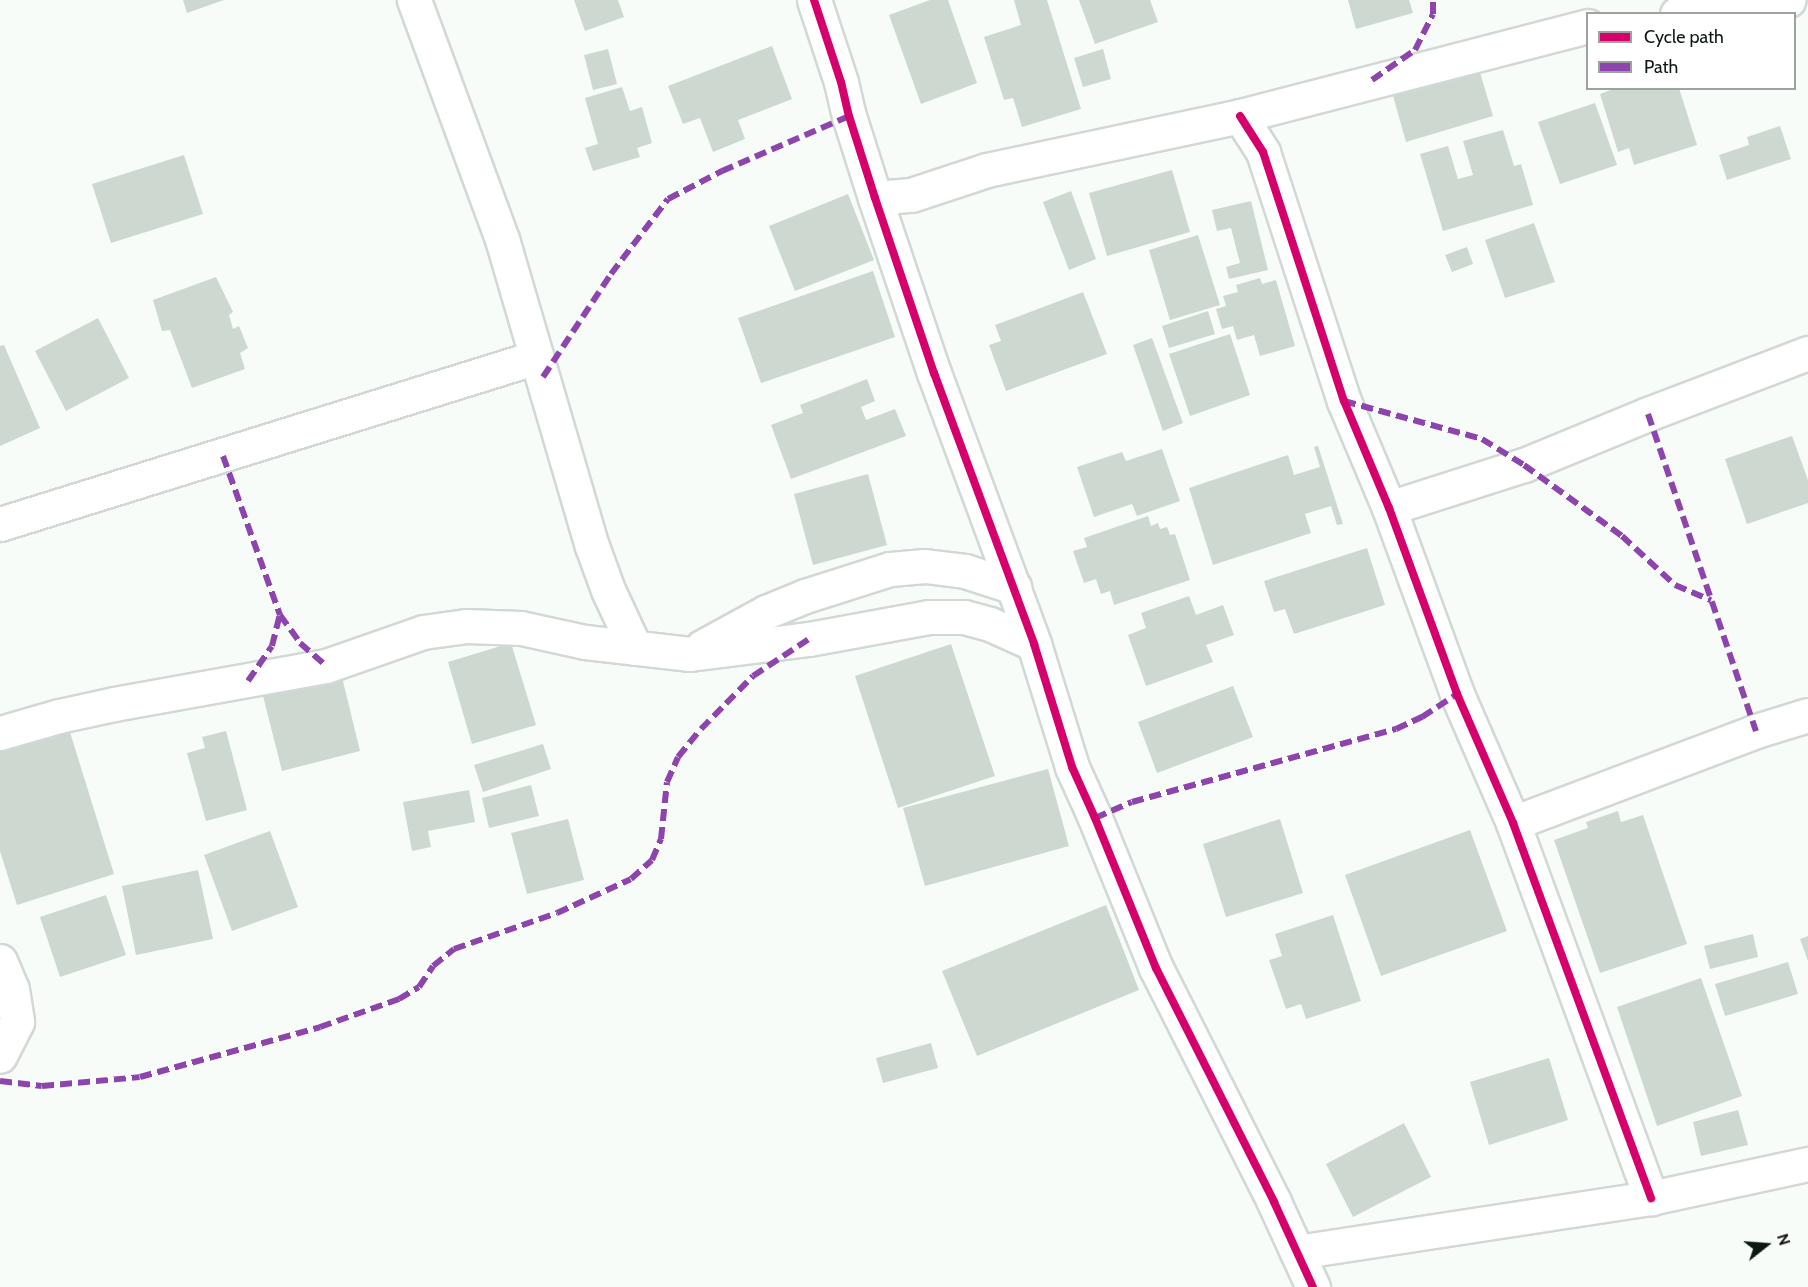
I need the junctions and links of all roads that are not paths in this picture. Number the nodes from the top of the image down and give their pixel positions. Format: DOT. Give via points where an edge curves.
graph roads {
  1 [pos="414,0"];
  2 [pos="814,0"];
  3 [pos="1789,0"];
  4 [pos="1709,12"];
  5 [pos="1586,26"];
  6 [pos="1240,116"];
  7 [pos="875,198"];
  8 [pos="1808,353"];
  9 [pos="537,357"];
  10 [pos="1389,508"];
  11 [pos="0,524"];
  12 [pos="1014,587"];
  13 [pos="1034,644"];
  14 [pos="635,648"];
  15 [pos="690,654"];
  16 [pos="1808,715"];
  17 [pos="0,733"];
  18 [pos="1513,823"];
  19 [pos="0,961"];
  20 [pos="0,1056"];
  21 [pos="1808,1164"];
  22 [pos="1651,1198"];
  23 [pos="1297,1252"];
  24 [pos="1313,1287"];
  1 -- 9 [label="street" via="502,239"];
  2 -- 7 [label="street"];
  3 -- 4 [label="street" via="1756,9"];
  5 -- 6 [label="street"];
  6 -- 7 [label="street" via="987,170 911,195"];
  6 -- 10 [label="street" via="1263,152 1344,401"];
  7 -- 12 [label="street" via="934,373"];
  8 -- 10 [label="street" via="1524,465"];
  9 -- 11 [label="street"];
  9 -- 14 [label="street" via="592,546"];
  10 -- 18 [label="street" via="1457,694"];
  12 -- 13 [label="street"];
  12 -- 15 [label="street" via="965,571 925,566 890,569 837,584 766,612"];
  13 -- 15 [label="street" via="964,617 929,617 809,639"];
  13 -- 23 [label="street" via="1072,767 1156,968"];
  14 -- 15 [label="street"];
  14 -- 17 [label="street" via="521,628 466,626 423,632 326,666 114,704"];
  16 -- 18 [label="street"];
  18 -- 22 [label="street"];
  19 -- 20 [label="street" via="12,989 17,1022"];
  21 -- 22 [label="street"];
  22 -- 23 [label="street"];
  23 -- 24 [label="street"];
}
